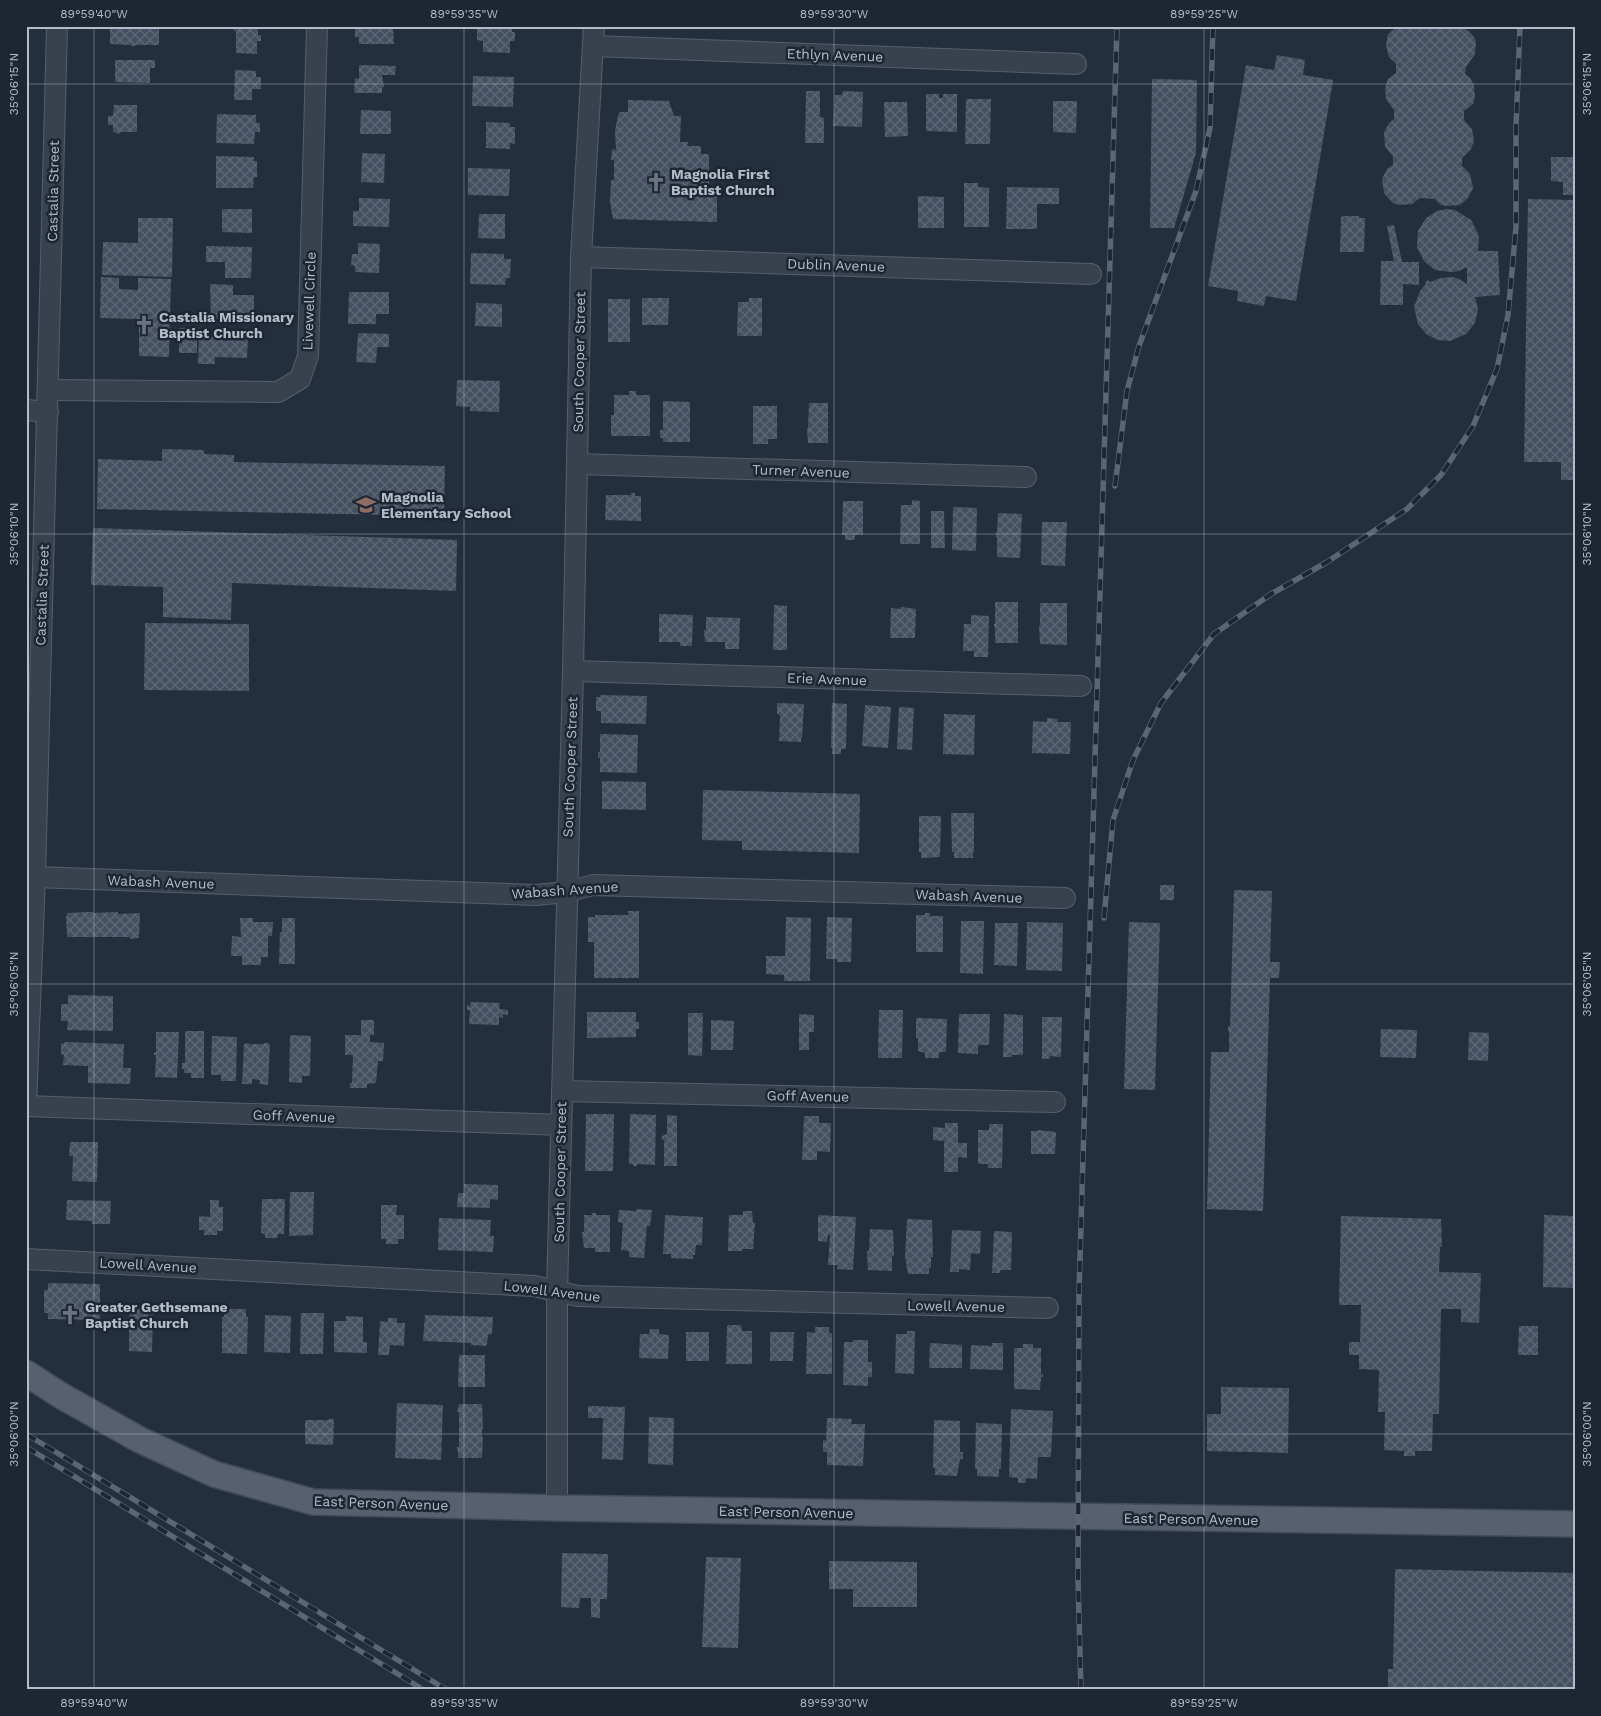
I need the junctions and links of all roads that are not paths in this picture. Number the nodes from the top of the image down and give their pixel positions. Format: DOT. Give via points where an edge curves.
graph roads {
  1 [pos="57,26"];
  2 [pos="317,26"];
  3 [pos="593,36"];
  4 [pos="1076,64"];
  5 [pos="581,257"];
  6 [pos="1091,274"];
  7 [pos="48,390"];
  8 [pos="26,410"];
  9 [pos="48,412"];
  10 [pos="577,464"];
  11 [pos="1026,477"];
  12 [pos="573,671"];
  13 [pos="1081,686"];
  14 [pos="35,877"];
  15 [pos="567,892"];
  16 [pos="1065,898"];
  17 [pos="30,904"];
  18 [pos="562,1091"];
  19 [pos="1055,1102"];
  20 [pos="26,1105"];
  21 [pos="561,1125"];
  22 [pos="26,1259"];
  23 [pos="557,1292"];
  24 [pos="1048,1308"];
  25 [pos="26,1373"];
  26 [pos="557,1508"];
  27 [pos="1575,1524"];
  1 -- 7 [label="street, Castalia Street"];
  2 -- 7 [label="street, Livewell Circle" via="308,356 300,379 278,392"];
  3 -- 4 [label="street, Ethlyn Avenue"];
  3 -- 5 [label="street, South Cooper Street"];
  5 -- 6 [label="street, Dublin Avenue"];
  5 -- 10 [label="street, South Cooper Street"];
  7 -- 9 [label="street, Castalia Street"];
  8 -- 9 [label="street"];
  9 -- 14 [label="street, Castalia Street"];
  10 -- 11 [label="street, Turner Avenue"];
  10 -- 12 [label="street, South Cooper Street"];
  12 -- 13 [label="street, Erie Avenue"];
  12 -- 15 [label="street, South Cooper Street"];
  14 -- 15 [label="street, Wabash Avenue" via="536,894"];
  14 -- 17 [label="street, Castalia Street"];
  15 -- 16 [label="street, Wabash Avenue" via="593,885"];
  15 -- 18 [label="street, South Cooper Street"];
  17 -- 20 [label="street, Castalia Street"];
  18 -- 19 [label="street, Goff Avenue"];
  18 -- 21 [label="street, South Cooper Street"];
  20 -- 21 [label="street, Goff Avenue"];
  21 -- 23 [label="street, South Cooper Street"];
  22 -- 23 [label="street, Lowell Avenue" via="529,1286"];
  23 -- 24 [label="street, Lowell Avenue" via="578,1296"];
  23 -- 26 [label="street, South Cooper Street"];
  25 -- 26 [label="main road, East Person Avenue" via="140,1440 214,1474 313,1502"];
  26 -- 27 [label="main road, East Person Avenue"];
}
